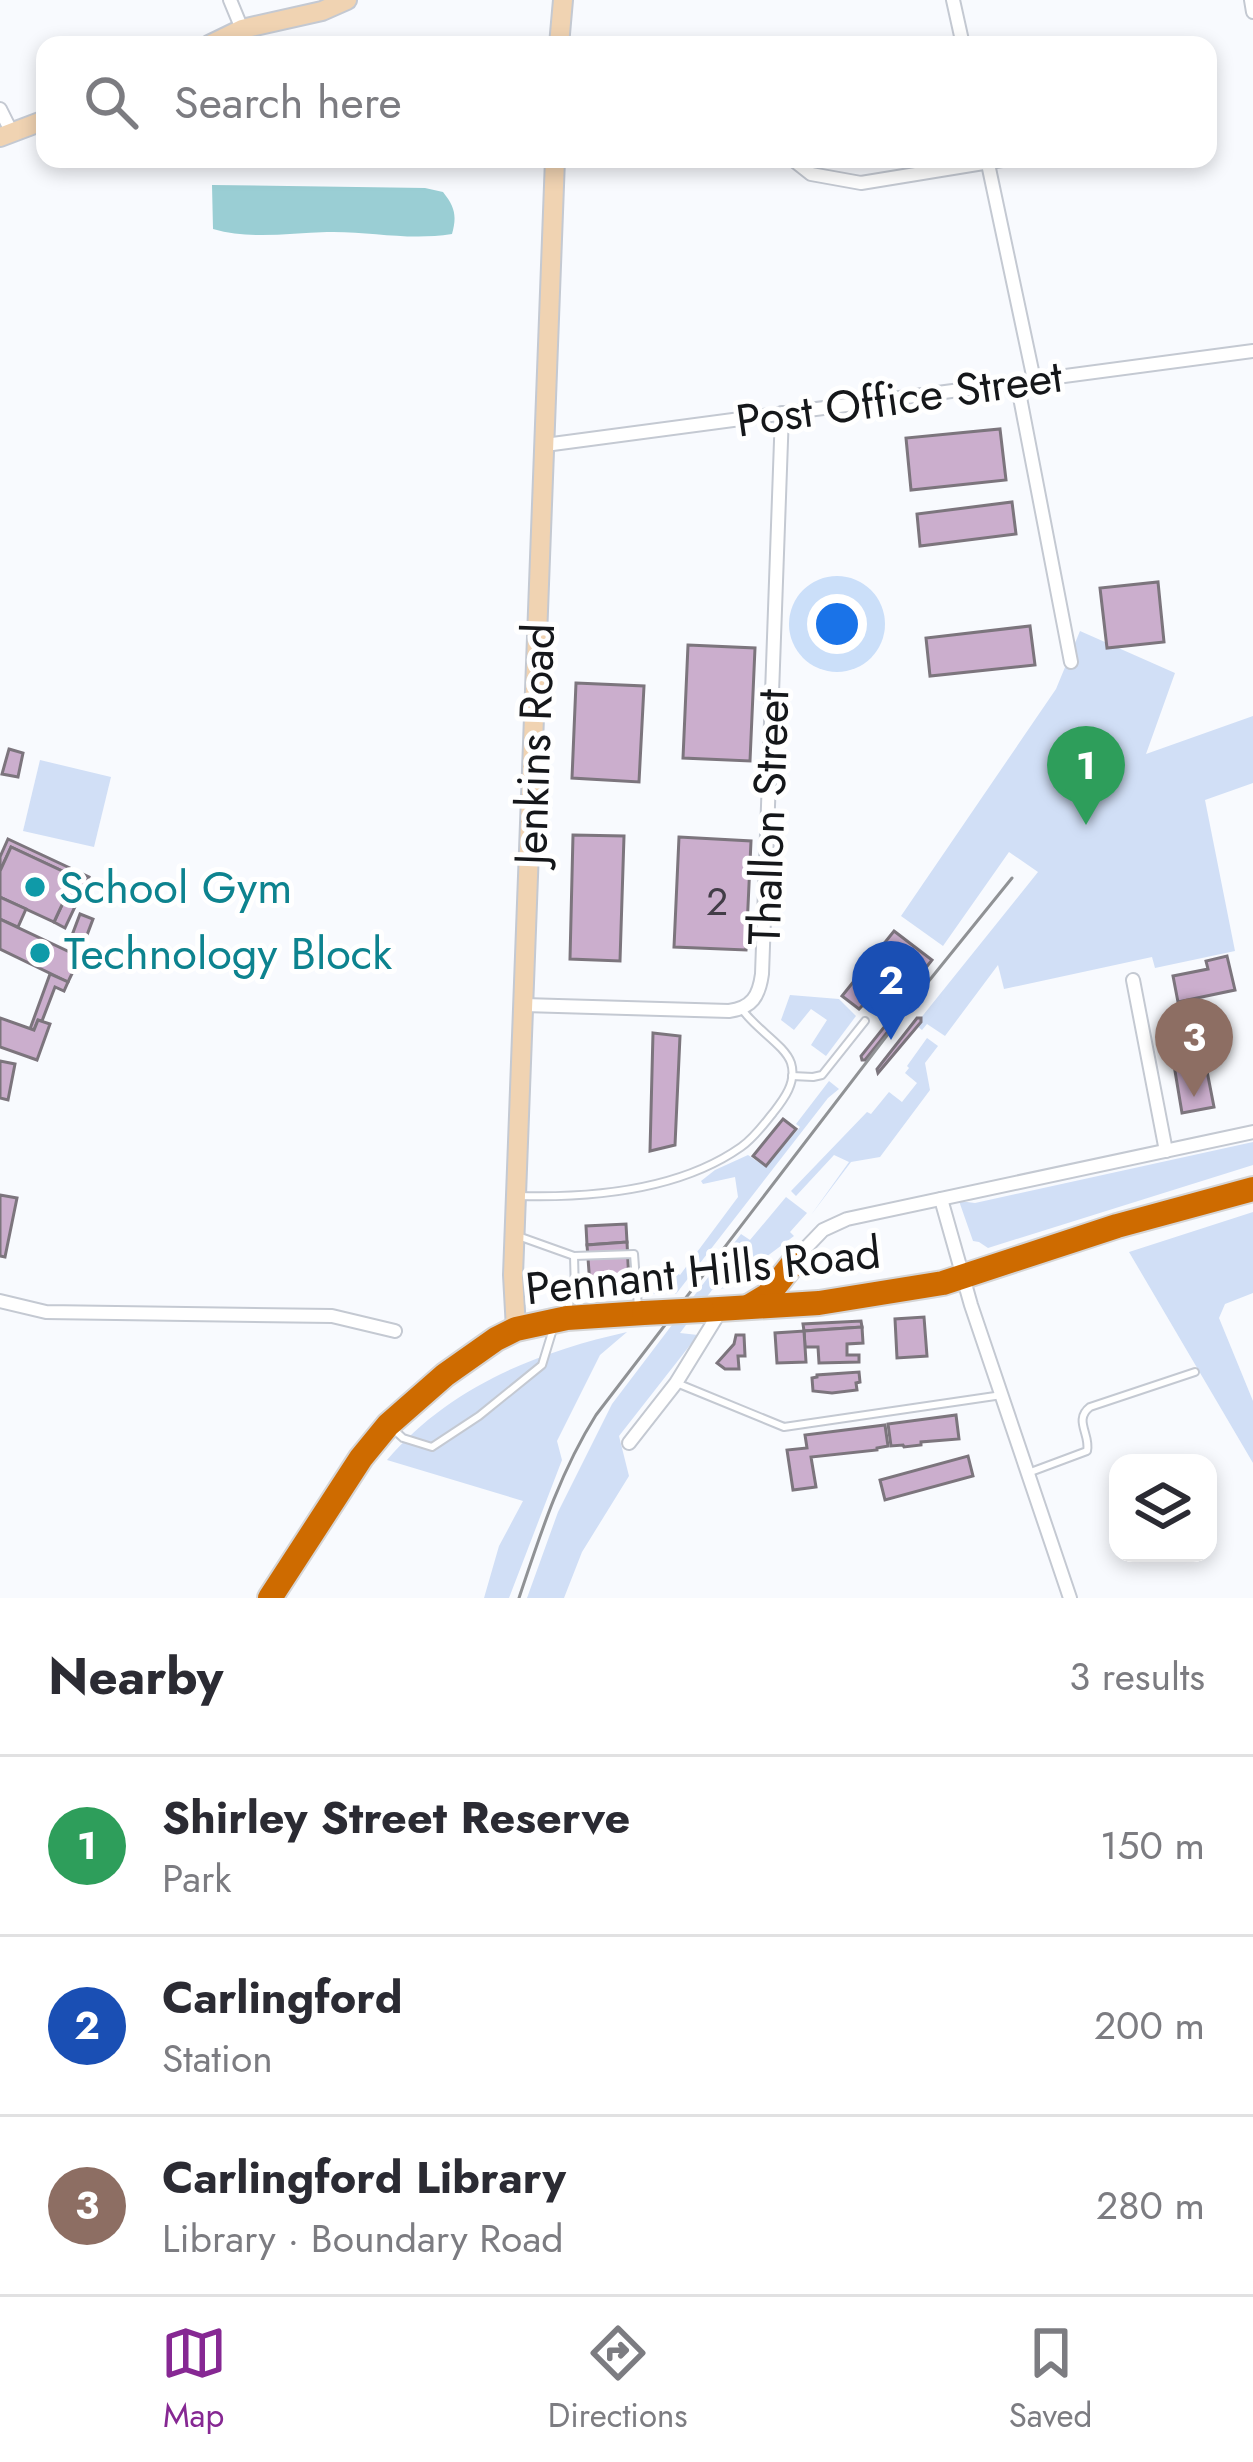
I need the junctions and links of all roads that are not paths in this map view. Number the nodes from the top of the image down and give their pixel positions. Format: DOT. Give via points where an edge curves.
graph roads {
  1 [pos="230,0"];
  2 [pos="347,0"];
  3 [pos="562,0"];
  4 [pos="953,0"];
  5 [pos="1250,0"];
  6 [pos="1253,12"];
  7 [pos="242,29"];
  8 [pos="228,36"];
  9 [pos="560,36"];
  10 [pos="961,36"];
  11 [pos="0,110"];
  12 [pos="36,123"];
  13 [pos="6,135"];
  14 [pos="555,168"];
  15 [pos="803,168"];
  16 [pos="945,168"];
  17 [pos="989,168"];
  18 [pos="1253,351"];
  19 [pos="1034,380"];
  20 [pos="1016,382"];
  21 [pos="782,413"];
  22 [pos="545,445"];
  23 [pos="1071,662"];
  24 [pos="1132,980"];
  25 [pos="524,1005"];
  26 [pos="747,1006"];
  27 [pos="865,1021"];
  28 [pos="792,1076"];
  29 [pos="1253,1132"];
  30 [pos="1166,1151"];
  31 [pos="1253,1189"];
  32 [pos="516,1196"];
  33 [pos="941,1199"];
  34 [pos="514,1235"];
  35 [pos="574,1256"];
  36 [pos="795,1268"];
  37 [pos="963,1277"];
  38 [pos="0,1301"];
  39 [pos="640,1306"];
  40 [pos="723,1309"];
  41 [pos="566,1310"];
  42 [pos="516,1329"];
  43 [pos="395,1331"];
  44 [pos="1195,1372"];
  45 [pos="676,1383"];
  46 [pos="1002,1395"];
  47 [pos="388,1426"];
  48 [pos="629,1443"];
  49 [pos="1028,1473"];
  50 [pos="270,1598"];
  51 [pos="1070,1598"];
  1 -- 7 [label="street"];
  2 -- 7 [label="main road"];
  3 -- 9 [label="main road"];
  4 -- 10 [label="street"];
  5 -- 6 [label="street"];
  7 -- 8 [label="main road"];
  11 -- 13 [label="street"];
  12 -- 13 [label="main road"];
  14 -- 22 [label="main road, Jenkins Road"];
  15 -- 16 [label="street" via="861,182"];
  17 -- 19 [label="street"];
  18 -- 19 [label="street, Post Office Street"];
  19 -- 20 [label="street, Post Office Street"];
  20 -- 21 [label="street, Post Office Street"];
  20 -- 23 [label="street"];
  21 -- 22 [label="street, Post Office Street"];
  21 -- 26 [label="street, Thallon Street" via="762,974"];
  22 -- 25 [label="main road, Jenkins Road"];
  24 -- 30 [label="street"];
  25 -- 26 [label="street"];
  25 -- 32 [label="main road, Jenkins Road"];
  26 -- 28 [label="lane" via="755,1027 786,1053"];
  27 -- 28 [label="lane" via="822,1075"];
  28 -- 32 [label="lane" via="755,1135 717,1160 642,1187"];
  29 -- 30 [label="street"];
  30 -- 33 [label="street"];
  31 -- 37 [label="highway, Pennant Hills Road"];
  32 -- 34 [label="main road, Jenkins Road"];
  33 -- 36 [label="street" via="838,1222 814,1238"];
  33 -- 37 [label="street"];
  34 -- 35 [label="lane"];
  34 -- 42 [label="main road, Jenkins Road"];
  35 -- 39 [label="lane" via="634,1254"];
  35 -- 41 [label="lane"];
  36 -- 40 [label="highway" via="768,1295"];
  37 -- 40 [label="highway, Pennant Hills Road" via="901,1292"];
  37 -- 46 [label="street"];
  38 -- 43 [label="street" via="46,1312 340,1317"];
  39 -- 40 [label="highway, Pennant Hills Road, bridge"];
  39 -- 41 [label="highway, Pennant Hills Road"];
  40 -- 45 [label="street"];
  41 -- 42 [label="highway, Pennant Hills Road"];
  41 -- 47 [label="lane" via="542,1365 432,1448"];
  42 -- 47 [label="highway, Pennant Hills Road" via="445,1375"];
  44 -- 49 [label="lane" via="1090,1407 1082,1413 1087,1451"];
  45 -- 46 [label="lane" via="784,1427"];
  45 -- 48 [label="street"];
  46 -- 49 [label="street"];
  47 -- 50 [label="highway, Pennant Hills Road"];
  49 -- 51 [label="street"];
}
